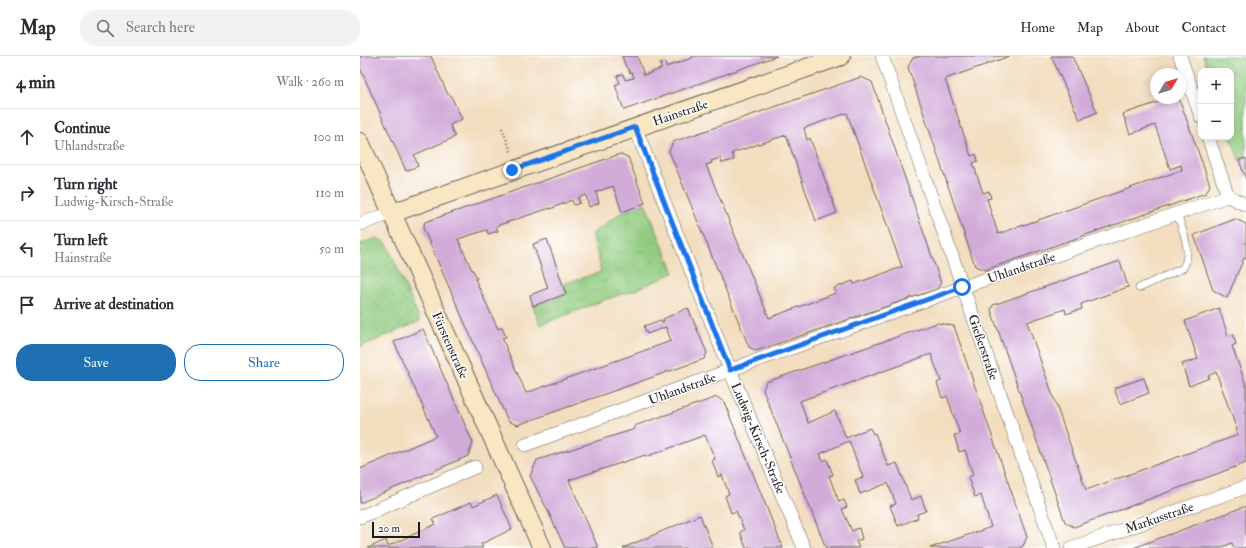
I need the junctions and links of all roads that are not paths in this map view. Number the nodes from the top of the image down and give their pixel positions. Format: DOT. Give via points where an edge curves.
graph roads {
  1 [pos="841,56"];
  2 [pos="882,56"];
  3 [pos="1180,56"];
  4 [pos="1198,108"];
  5 [pos="635,127"];
  6 [pos="1209,140"];
  7 [pos="360,142"];
  8 [pos="1228,196"];
  9 [pos="1246,205"];
  10 [pos="392,213"];
  11 [pos="1177,213"];
  12 [pos="360,224"];
  13 [pos="962,287"];
  14 [pos="1139,288"];
  15 [pos="730,370"];
  16 [pos="525,445"];
  17 [pos="475,467"];
  18 [pos="1246,487"];
  19 [pos="360,517"];
  20 [pos="542,548"];
  21 [pos="804,548"];
  22 [pos="1054,548"];
  23 [pos="1071,548"];
  1 -- 5 [label="street, Hainstraße"];
  2 -- 13 [label="street, Gießerstraße"];
  3 -- 4 [label="street"];
  5 -- 10 [label="street, Hainstraße"];
  5 -- 15 [label="street, Ludwig-Kirsch-Straße"];
  6 -- 8 [label="street"];
  7 -- 10 [label="street, Fürstenstraße"];
  8 -- 9 [label="street"];
  8 -- 11 [label="street, Uhlandstraße"];
  10 -- 12 [label="street, Hainstraße"];
  10 -- 20 [label="street, Fürstenstraße"];
  11 -- 13 [label="street, Uhlandstraße"];
  11 -- 14 [label="lane" via="1187,247 1183,268"];
  13 -- 15 [label="street, Uhlandstraße"];
  13 -- 22 [label="street, Gießerstraße"];
  15 -- 16 [label="street, Uhlandstraße"];
  15 -- 21 [label="street, Ludwig-Kirsch-Straße"];
  17 -- 19 [label="street"];
  18 -- 23 [label="street, Markusstraße"];
}
